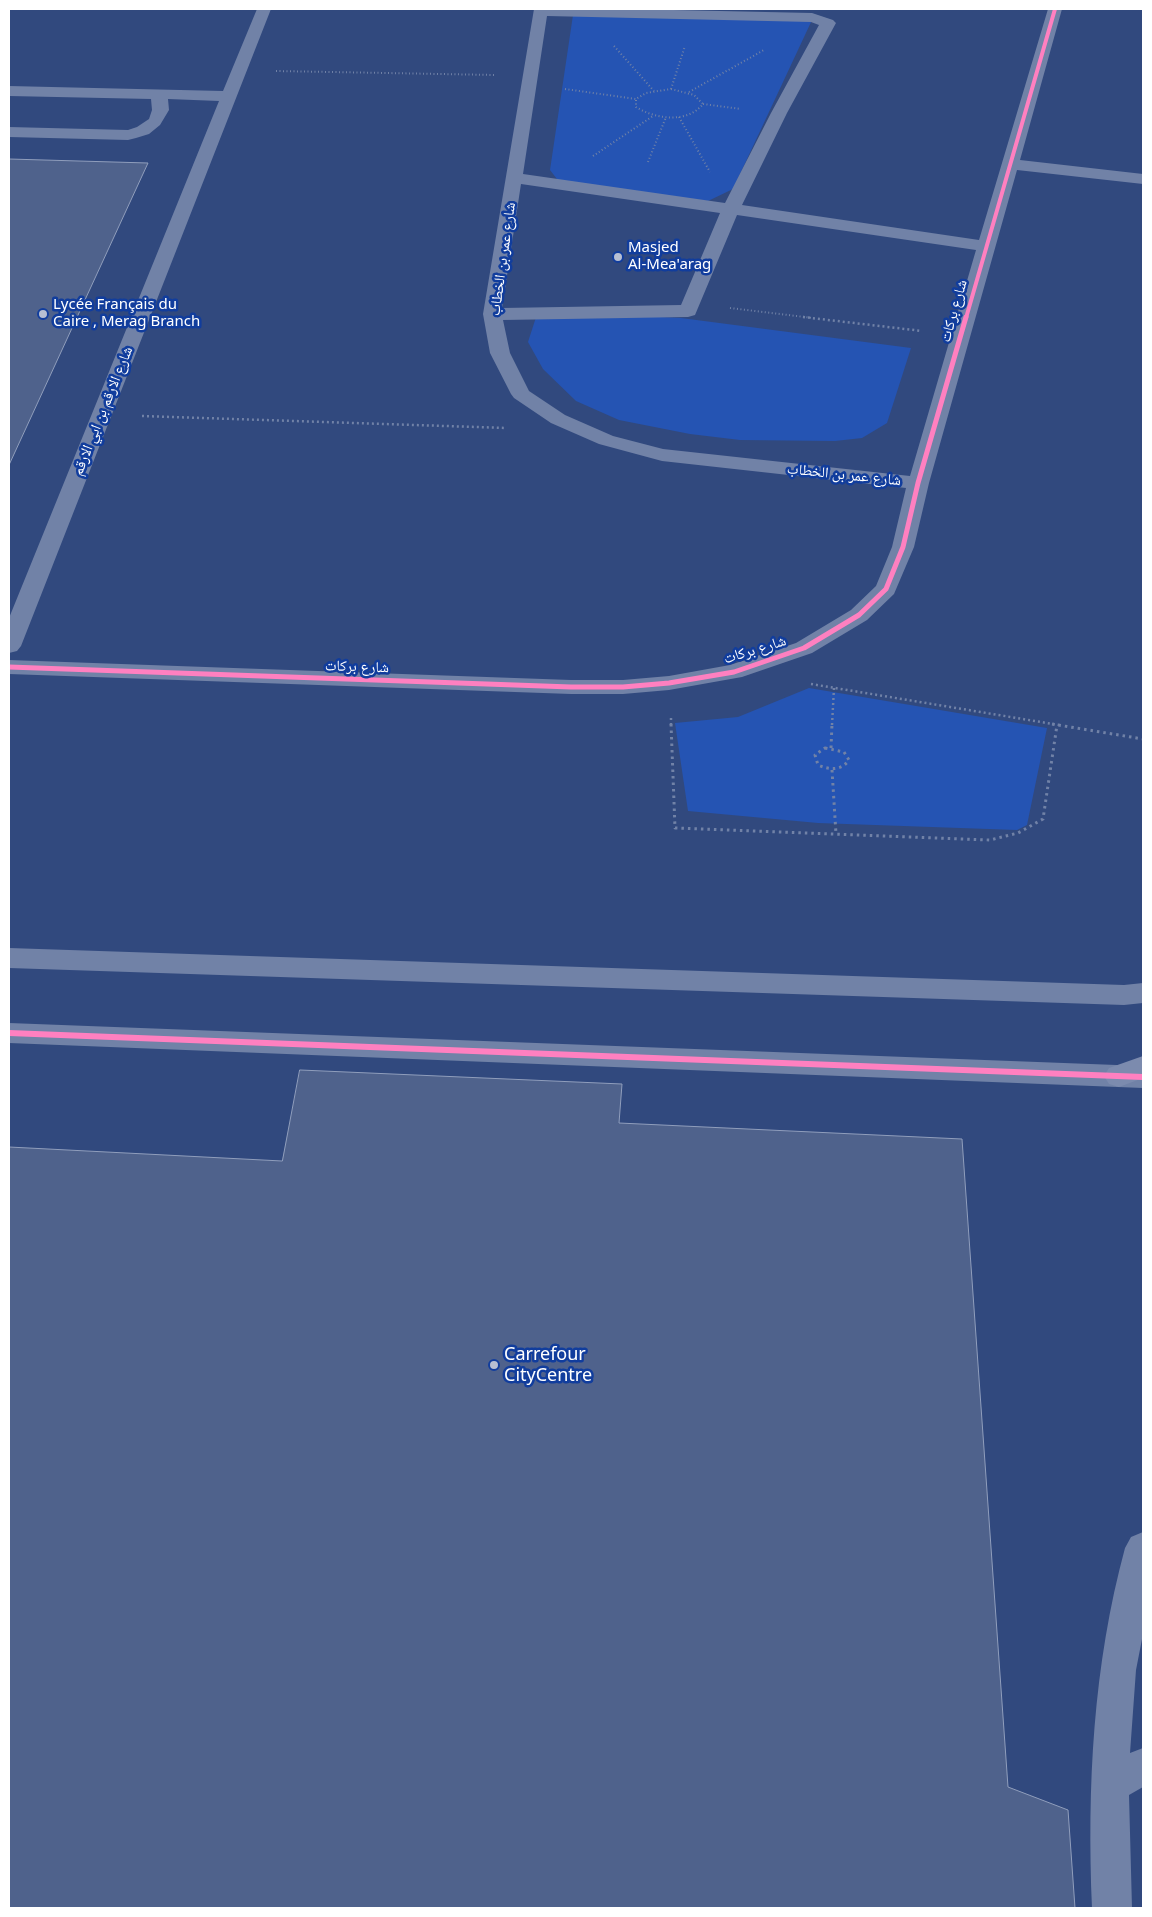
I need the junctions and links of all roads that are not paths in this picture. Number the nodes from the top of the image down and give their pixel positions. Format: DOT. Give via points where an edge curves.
graph roads {
  1 [pos="264,9"];
  2 [pos="1055,9"];
  3 [pos="541,10"];
  4 [pos="9,91"];
  5 [pos="158,94"];
  6 [pos="229,96"];
  7 [pos="9,132"];
  8 [pos="1010,164"];
  9 [pos="514,178"];
  10 [pos="1143,179"];
  11 [pos="731,209"];
  12 [pos="986,246"];
  13 [pos="492,314"];
  14 [pos="918,483"];
  15 [pos="9,646"];
  16 [pos="9,667"];
  17 [pos="9,958"];
  18 [pos="1143,993"];
  19 [pos="9,1033"];
  20 [pos="1135,1073"];
  21 [pos="1143,1548"];
  22 [pos="1143,1767"];
  23 [pos="1109,1785"];
  24 [pos="1112,1908"];
  1 -- 6 [label="street, شارع الارقم بن ابي الارقم"];
  2 -- 8 [label="street, شارع بركات"];
  3 -- 9 [label="street, شارع عمر بن الخطاب"];
  3 -- 11 [label="street" via="820,19 828,23"];
  4 -- 5 [label="street"];
  5 -- 6 [label="street"];
  5 -- 7 [label="street" via="163,104 161,114 138,134"];
  6 -- 15 [label="street, شارع الارقم بن ابي الارقم"];
  8 -- 10 [label="street"];
  8 -- 12 [label="street, شارع بركات"];
  9 -- 11 [label="street"];
  9 -- 13 [label="street, شارع عمر بن الخطاب"];
  11 -- 12 [label="street"];
  11 -- 13 [label="street" via="688,312"];
  12 -- 14 [label="street, شارع بركات"];
  13 -- 14 [label="street, شارع عمر بن الخطاب" via="500,354 520,394 558,419 606,440 662,455"];
  14 -- 16 [label="street, شارع بركات" via="903,547 886,589 860,615 804,648 734,672 622,687"];
  17 -- 18 [label="street"];
  19 -- 20 [label="street"];
  21 -- 23 [label="street" via="1118,1670"];
  22 -- 23 [label="street"];
  23 -- 24 [label="street"];
}
